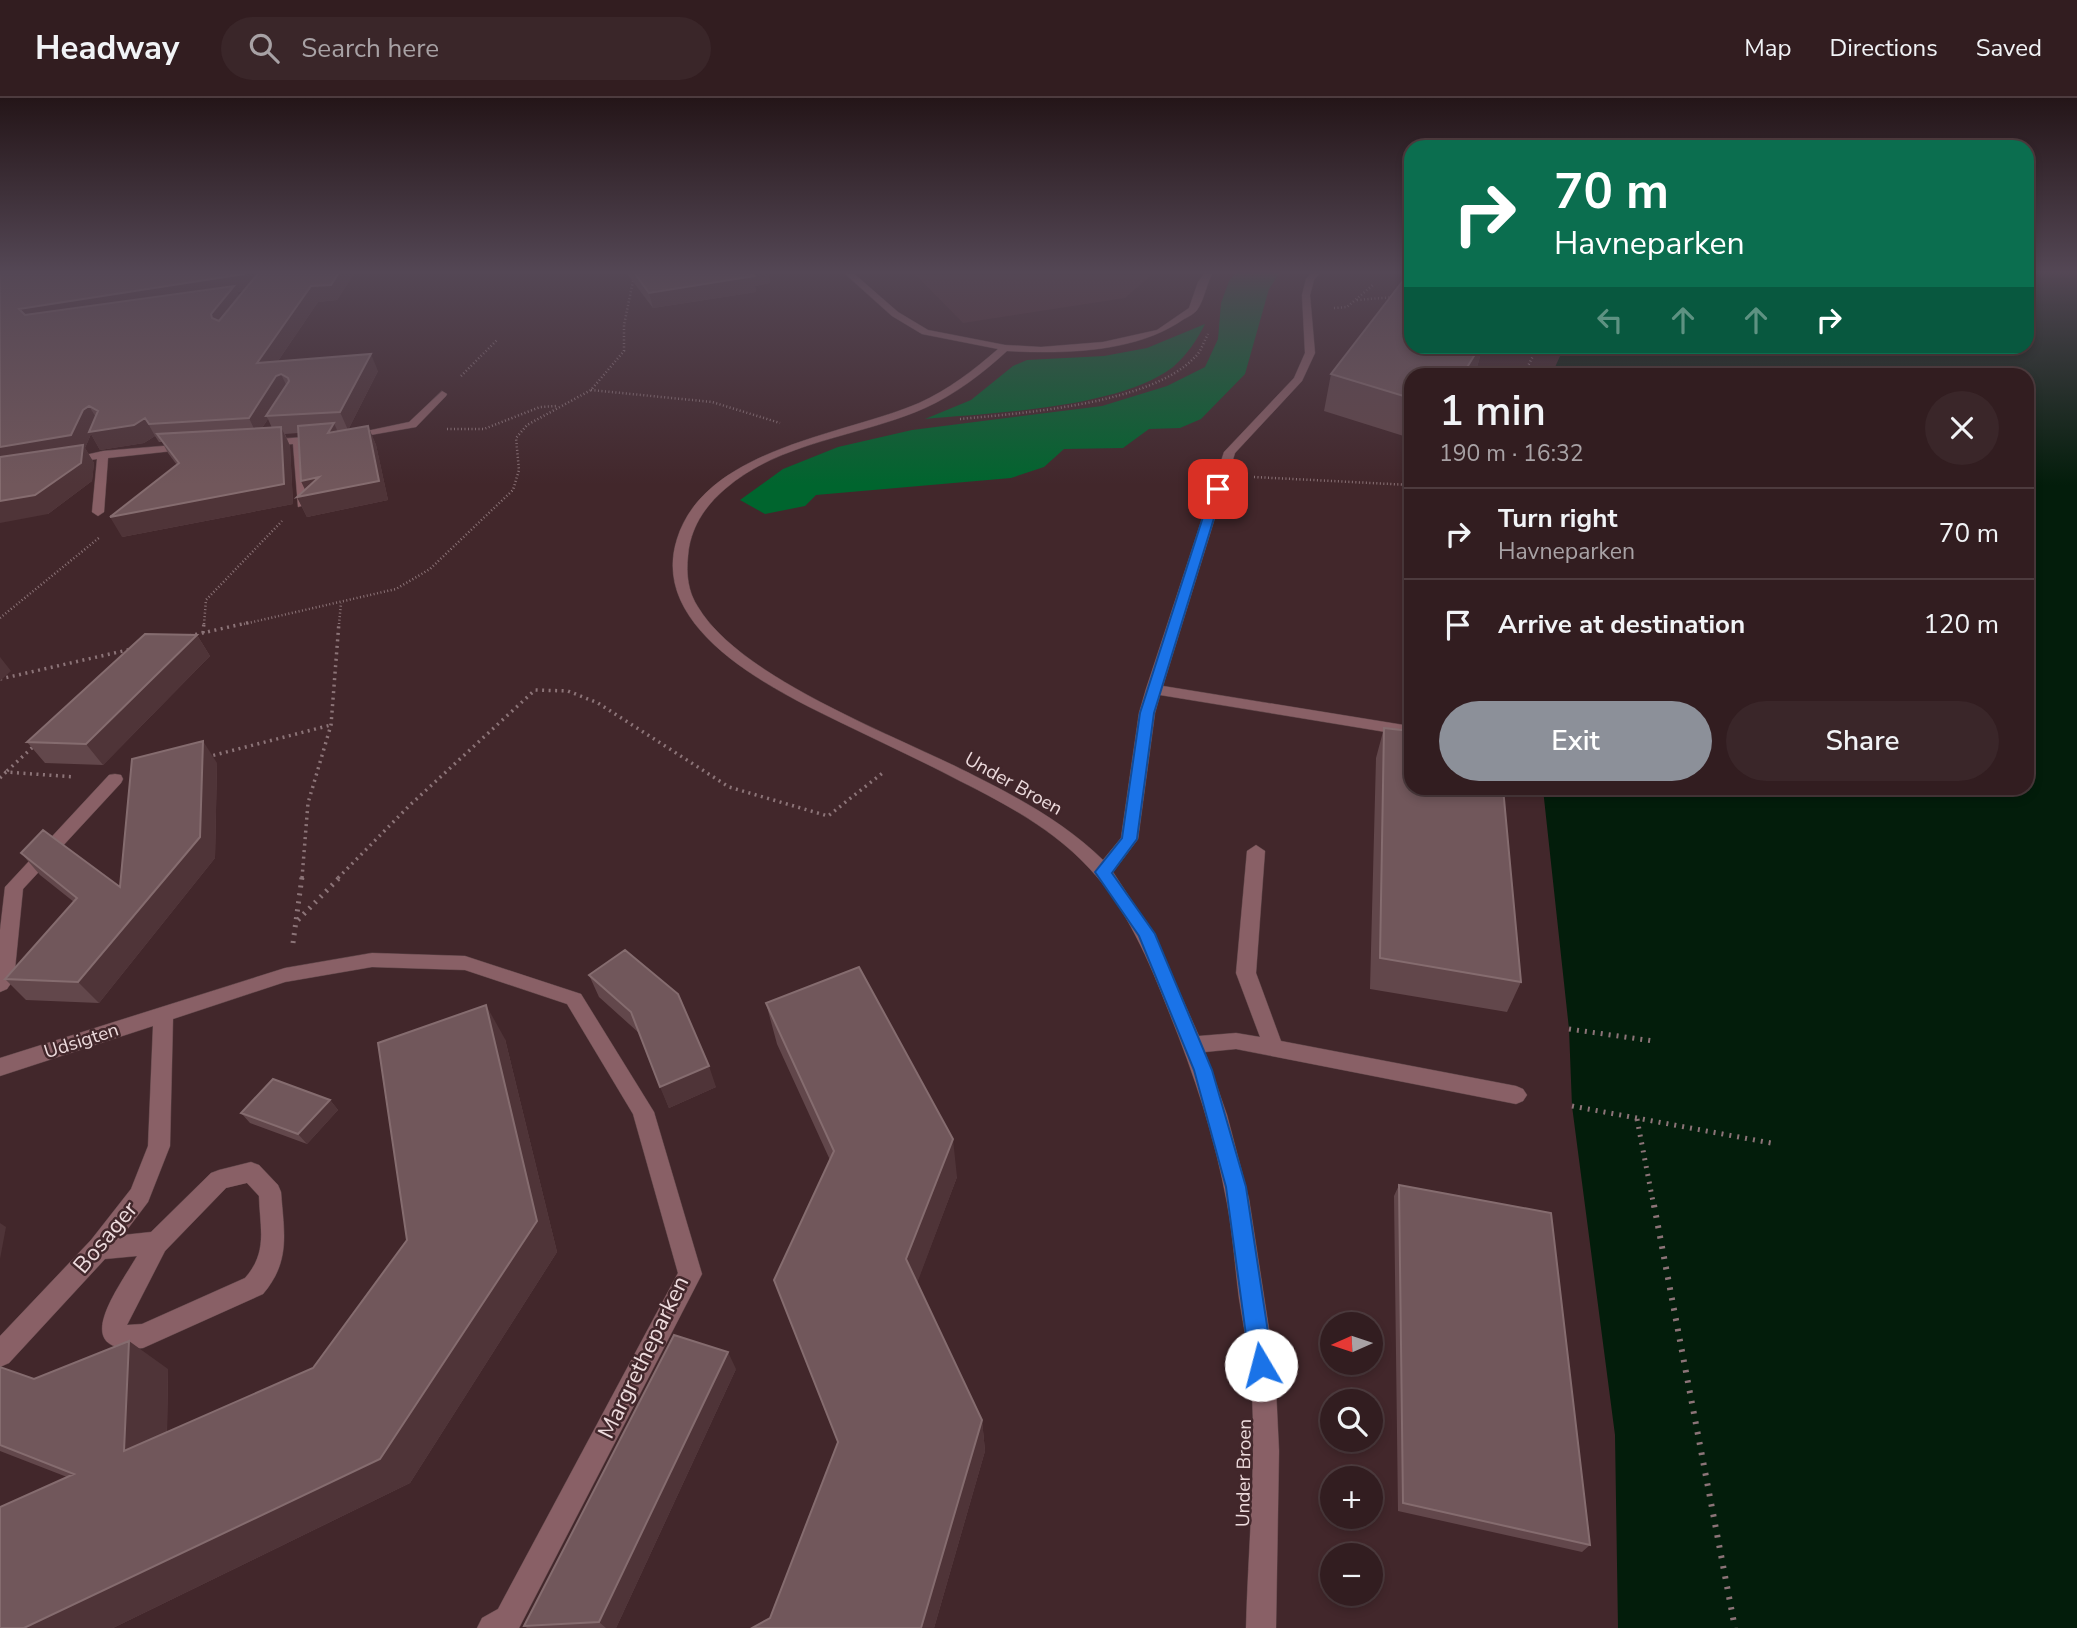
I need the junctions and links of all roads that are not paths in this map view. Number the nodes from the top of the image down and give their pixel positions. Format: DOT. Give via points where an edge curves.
graph roads {
  1 [pos="977,342"];
  2 [pos="1114,342"];
  3 [pos="1309,342"];
  4 [pos="1005,348"];
  5 [pos="442,394"];
  6 [pos="269,431"];
  7 [pos="298,441"];
  8 [pos="248,443"];
  9 [pos="261,443"];
  10 [pos="196,446"];
  11 [pos="95,452"];
  12 [pos="51,463"];
  13 [pos="302,504"];
  14 [pos="98,512"];
  15 [pos="1153,689"];
  16 [pos="1404,730"];
  17 [pos="115,779"];
  18 [pos="1256,851"];
  19 [pos="1103,872"];
  20 [pos="0,984"];
  21 [pos="163,1013"];
  22 [pos="1193,1045"];
  23 [pos="1273,1049"];
  24 [pos="0,1067"];
  25 [pos="1516,1095"];
  26 [pos="157,1243"];
  27 [pos="99,1248"];
  28 [pos="0,1354"];
  29 [pos="492,1628"];
  30 [pos="1261,1628"];
  1 -- 4 [label="street"];
  2 -- 4 [label="street" via="1041,350"];
  3 -- 15 [label="street" via="1310,353 1298,379 1230,452"];
  4 -- 19 [label="street, Under Broen" via="951,391 921,406 820,438 762,461 732,479 699,508 683,539 679,576 691,610 718,640 768,680 1021,807 1066,837"];
  5 -- 7 [label="street" via="412,425"];
  6 -- 9 [label="street"];
  7 -- 9 [label="street"];
  7 -- 13 [label="street"];
  8 -- 9 [label="street"];
  10 -- 11 [label="street"];
  11 -- 12 [label="street"];
  11 -- 14 [label="street"];
  15 -- 16 [label="street"];
  15 -- 19 [label="street" via="1129,839"];
  17 -- 20 [label="street" via="14,887"];
  18 -- 23 [label="street" via="1247,973"];
  19 -- 22 [label="street, Under Broen" via="1147,934"];
  21 -- 24 [label="street, Udsigten"];
  21 -- 27 [label="street, Bosager" via="159,1146 140,1195"];
  21 -- 29 [label="street, Margretheparken" via="285,975 372,960 465,963 574,999 643,1112 690,1274 508,1619"];
  22 -- 23 [label="street" via="1236,1041"];
  22 -- 30 [label="street, Under Broen" via="1236,1187 1265,1390"];
  23 -- 25 [label="street"];
  26 -- 26 [label="street" via="219,1180 251,1172 270,1192 273,1252 267,1271 254,1286 143,1336 122,1338 113,1332 116,1316"];
  26 -- 27 [label="street"];
  27 -- 28 [label="street, Bosager"];
}
